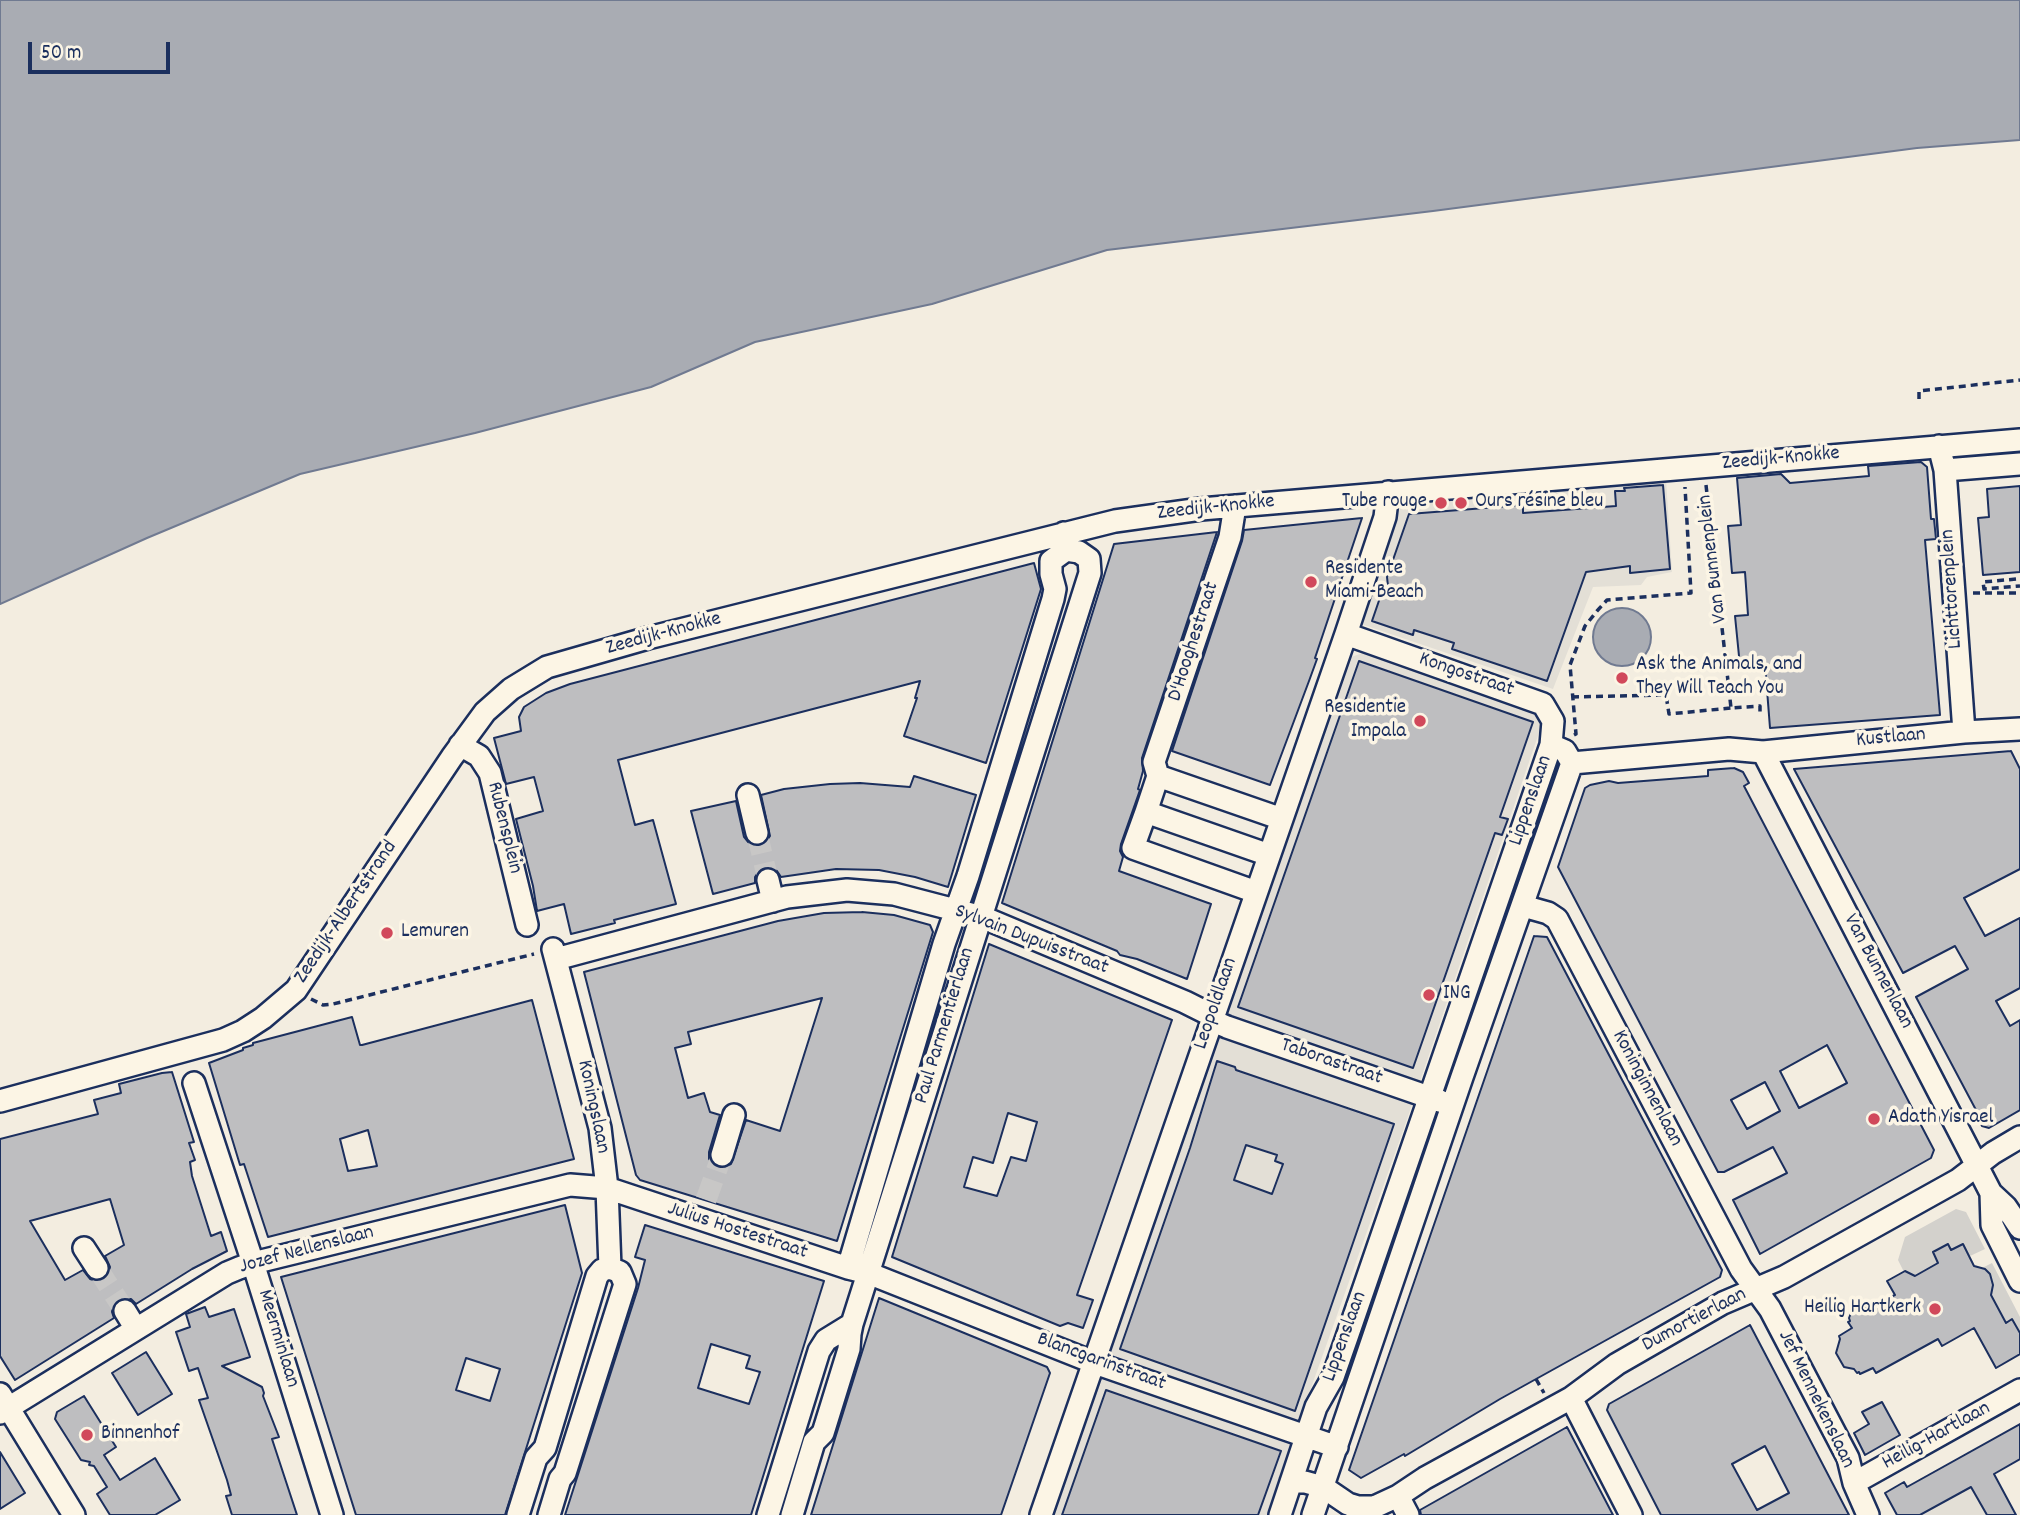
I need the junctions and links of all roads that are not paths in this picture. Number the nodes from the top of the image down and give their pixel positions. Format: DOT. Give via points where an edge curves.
graph roads {
  1 [pos="2020,440"];
  2 [pos="1939,446"];
  3 [pos="2020,464"];
  4 [pos="1945,470"];
  5 [pos="1388,492"];
  6 [pos="1235,506"];
  7 [pos="1065,541"];
  8 [pos="1346,634"];
  9 [pos="2020,729"];
  10 [pos="1964,733"];
  11 [pos="460,745"];
  12 [pos="1551,746"];
  13 [pos="1763,752"];
  14 [pos="1572,763"];
  15 [pos="1158,776"];
  16 [pos="748,795"];
  17 [pos="1146,812"];
  18 [pos="1282,819"];
  19 [pos="757,833"];
  20 [pos="1269,855"];
  21 [pos="768,880"];
  22 [pos="1256,892"];
  23 [pos="773,901"];
  24 [pos="1523,906"];
  25 [pos="955,910"];
  26 [pos="982,918"];
  27 [pos="527,925"];
  28 [pos="555,954"];
  29 [pos="1212,1018"];
  30 [pos="194,1083"];
  31 [pos="1429,1097"];
  32 [pos="0,1101"];
  33 [pos="1452,1105"];
  34 [pos="734,1115"];
  35 [pos="2020,1137"];
  36 [pos="722,1155"];
  37 [pos="1977,1166"];
  38 [pos="607,1188"];
  39 [pos="1991,1193"];
  40 [pos="2020,1228"];
  41 [pos="84,1248"];
  42 [pos="253,1263"];
  43 [pos="97,1268"];
  44 [pos="610,1268"];
  45 [pos="858,1271"];
  46 [pos="2020,1281"];
  47 [pos="1756,1289"];
  48 [pos="852,1324"];
  49 [pos="1095,1363"];
  50 [pos="2020,1390"];
  51 [pos="1571,1398"];
  52 [pos="3,1405"];
  53 [pos="1306,1436"];
  54 [pos="1336,1447"];
  55 [pos="1291,1482"];
  56 [pos="1854,1483"];
  57 [pos="1323,1487"];
  58 [pos="1398,1496"];
  59 [pos="1365,1511"];
  60 [pos="1283,1513"];
  61 [pos="74,1515"];
  62 [pos="332,1515"];
  63 [pos="518,1515"];
  64 [pos="549,1515"];
  65 [pos="768,1515"];
  66 [pos="792,1515"];
  67 [pos="1041,1515"];
  68 [pos="1313,1515"];
  69 [pos="1408,1515"];
  70 [pos="1631,1515"];
  71 [pos="1868,1515"];
  1 -- 2 [label="street, Zeedijk-Knokke"];
  2 -- 4 [label="street, Lichttorenplein"];
  2 -- 5 [label="street, Zeedijk-Knokke"];
  3 -- 4 [label="street"];
  4 -- 10 [label="street, Lichttorenplein"];
  5 -- 6 [label="street, Zeedijk-Knokke"];
  5 -- 8 [label="street, Leopoldlaan" via="1385,517"];
  6 -- 7 [label="street, Zeedijk-Knokke" via="1115,521"];
  6 -- 15 [label="street, D'Hooghestraat" via="1230,537 1154,762"];
  7 -- 11 [label="street, Zeedijk-Knokke" via="648,638 547,667 485,712"];
  7 -- 25 [label="street, Paul Parmentierlaan" via="1051,561 1054,599"];
  7 -- 26 [label="street, Paul Parmentierlaan" via="1088,559 1090,573"];
  8 -- 12 [label="street, Kongostraat" via="1543,704 1552,721"];
  8 -- 18 [label="street, Leopoldlaan"];
  9 -- 10 [label="street, Kustlaan"];
  10 -- 13 [label="street, Kustlaan"];
  11 -- 27 [label="street, Rubensplein" via="479,756 490,773"];
  11 -- 32 [label="street, Zeedijk-Albertstrand" via="296,990 264,1018 223,1040"];
  12 -- 14 [label="street, Lippenslaan" via="1565,751"];
  12 -- 31 [label="street, Lippenslaan"];
  13 -- 14 [label="street" via="1729,749"];
  13 -- 37 [label="street, Van Bunnenlaan"];
  14 -- 24 [label="street, Lippenslaan"];
  15 -- 17 [label="street, D'Hooghestraat"];
  15 -- 18 [label="street"];
  16 -- 19 [label="street"];
  17 -- 20 [label="street"];
  17 -- 22 [label="street, D'Hooghestraat" via="1133,848"];
  18 -- 20 [label="street, Leopoldlaan"];
  20 -- 22 [label="street, Leopoldlaan"];
  21 -- 23 [label="street"];
  22 -- 29 [label="street, Leopoldlaan"];
  23 -- 25 [label="street, Sylvain Dupuisstraat" via="847,890 894,894"];
  23 -- 28 [label="street, Sylvain Dupuisstraat"];
  24 -- 33 [label="street, Lippenslaan"];
  24 -- 47 [label="street, Koninginnenlaan" via="1557,919 1741,1269"];
  25 -- 26 [label="street, Sylvain Dupuisstraat"];
  25 -- 45 [label="street, Paul Parmentierlaan"];
  26 -- 29 [label="street, Sylvain Dupuisstraat" via="1185,1002"];
  26 -- 45 [label="street, Paul Parmentierlaan"];
  28 -- 38 [label="street, Koningslaan" via="600,1128"];
  29 -- 31 [label="street, Taborastraat"];
  29 -- 49 [label="street, Leopoldlaan"];
  30 -- 42 [label="street, Meerminlaan"];
  31 -- 33 [label="street, Taborastraat"];
  31 -- 53 [label="street, Lippenslaan" via="1333,1377"];
  33 -- 54 [label="street, Lippenslaan"];
  34 -- 36 [label="street"];
  35 -- 37 [label="street, Dumortierlaan"];
  37 -- 39 [label="street, Van Bunnenlaan"];
  37 -- 47 [label="street, Dumortierlaan"];
  38 -- 42 [label="street, Jozef Nellenslaan" via="570,1185"];
  38 -- 44 [label="street, Koningslaan"];
  38 -- 45 [label="street, Julius Hostestraat" via="703,1210"];
  39 -- 40 [label="street, Van Bunnenlaan"];
  39 -- 46 [label="street, Van Bunnenlaan" via="1992,1225"];
  41 -- 43 [label="street"];
  42 -- 52 [label="street, Jozef Nellenslaan" via="130,1320"];
  42 -- 62 [label="street, Meerminlaan"];
  44 -- 63 [label="street" via="597,1276 545,1448 536,1458"];
  44 -- 64 [label="street, Koningslaan" via="620,1272 625,1284"];
  45 -- 48 [label="street, Paul Parmentierlaan"];
  45 -- 49 [label="street, Blancgarinstraat"];
  47 -- 51 [label="street, Dumortierlaan" via="1633,1354"];
  47 -- 56 [label="street, Jef Mennekenslaan" via="1848,1458"];
  48 -- 65 [label="street" via="819,1351"];
  48 -- 66 [label="street, Paul Parmentierlaan" via="827,1421 814,1442"];
  49 -- 53 [label="street, Blancgarinstraat"];
  49 -- 67 [label="street, Leopoldlaan"];
  50 -- 56 [label="street, Heilig-Hartlaan"];
  51 -- 58 [label="street, Dumortierlaan"];
  51 -- 70 [label="street"];
  52 -- 61 [label="street"];
  53 -- 54 [label="street, Blancgarinstraat"];
  53 -- 55 [label="street, Lippenslaan"];
  54 -- 57 [label="street, Lippenslaan"];
  55 -- 57 [label="street, Dumortierlaan"];
  55 -- 60 [label="street, Lippenslaan"];
  56 -- 71 [label="street, Jef Mennekenslaan"];
  57 -- 59 [label="street, Dumortierlaan"];
  57 -- 68 [label="street, Lippenslaan"];
  58 -- 59 [label="street, Dumortierlaan"];
  58 -- 69 [label="street"];
}
